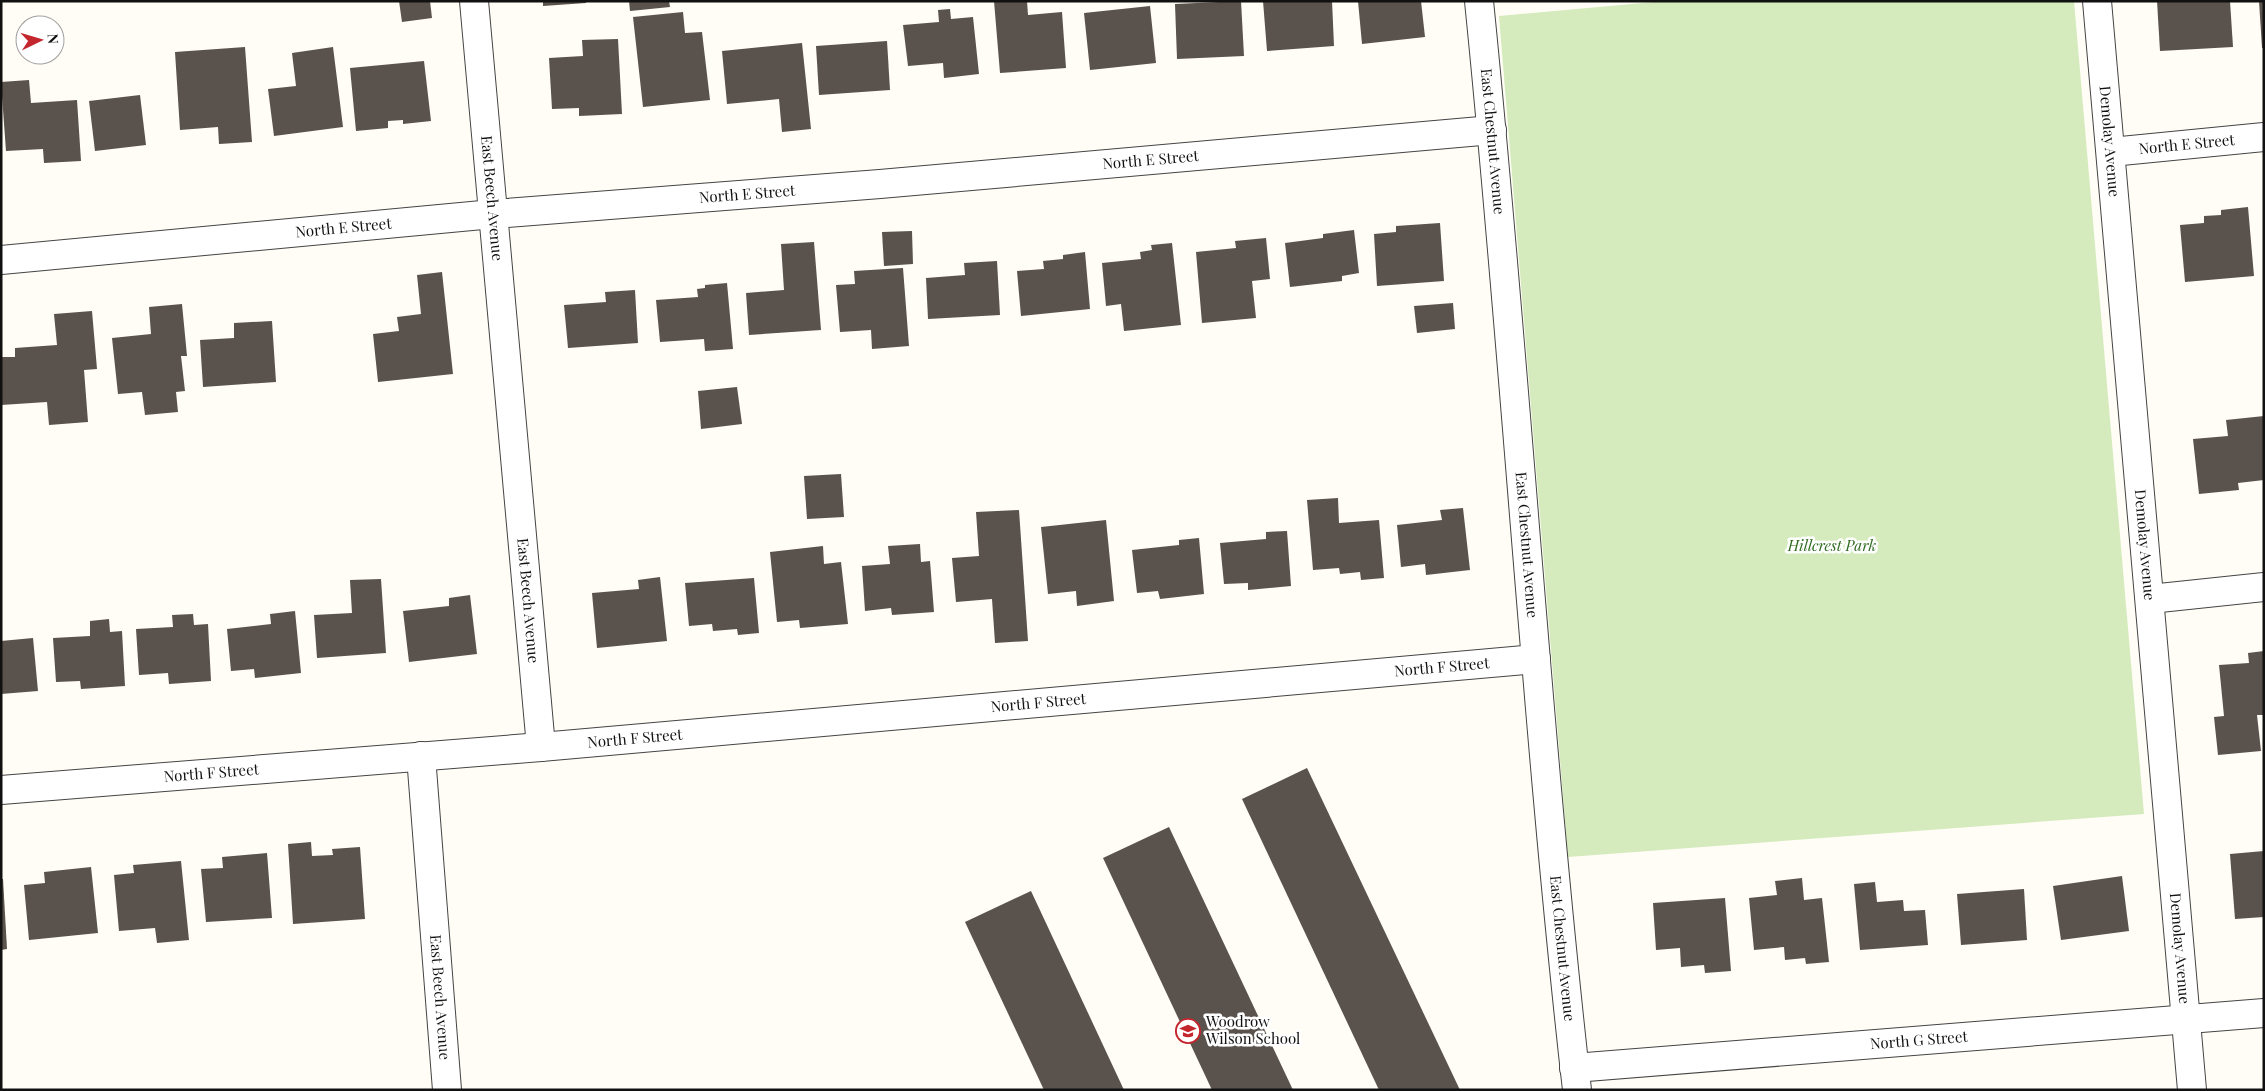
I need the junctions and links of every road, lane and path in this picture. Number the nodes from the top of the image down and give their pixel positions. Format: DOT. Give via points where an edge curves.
graph roads {
  1 [pos="474,1"];
  2 [pos="1480,1"];
  3 [pos="2096,1"];
  4 [pos="1492,130"];
  5 [pos="2264,137"];
  6 [pos="2111,152"];
  7 [pos="493,214"];
  8 [pos="1,260"];
  9 [pos="2264,587"];
  10 [pos="2150,599"];
  11 [pos="1536,659"];
  12 [pos="541,747"];
  13 [pos="421,756"];
  14 [pos="1,790"];
  15 [pos="2264,1013"];
  16 [pos="2186,1020"];
  17 [pos="1576,1079"];
  18 [pos="447,1090"];
  19 [pos="2192,1090"];
  1 -- 7 [label="street, East Beech Avenue"];
  2 -- 4 [label="street, East Chestnut Avenue"];
  3 -- 6 [label="street, Demolay Avenue"];
  4 -- 7 [label="street, North E Street" via="892,183"];
  4 -- 11 [label="street, East Chestnut Avenue"];
  5 -- 6 [label="street, North E Street"];
  6 -- 10 [label="street, Demolay Avenue"];
  7 -- 8 [label="street, North E Street"];
  7 -- 12 [label="street, East Beech Avenue"];
  9 -- 10 [label="street"];
  10 -- 16 [label="street, Demolay Avenue"];
  11 -- 12 [label="street, North F Street"];
  11 -- 17 [label="street, East Chestnut Avenue"];
  12 -- 13 [label="street"];
  13 -- 14 [label="street, North F Street"];
  13 -- 18 [label="street, East Beech Avenue"];
  15 -- 16 [label="street, North G Street"];
  16 -- 17 [label="street, North G Street"];
  16 -- 19 [label="street, Demolay Avenue"];
}
